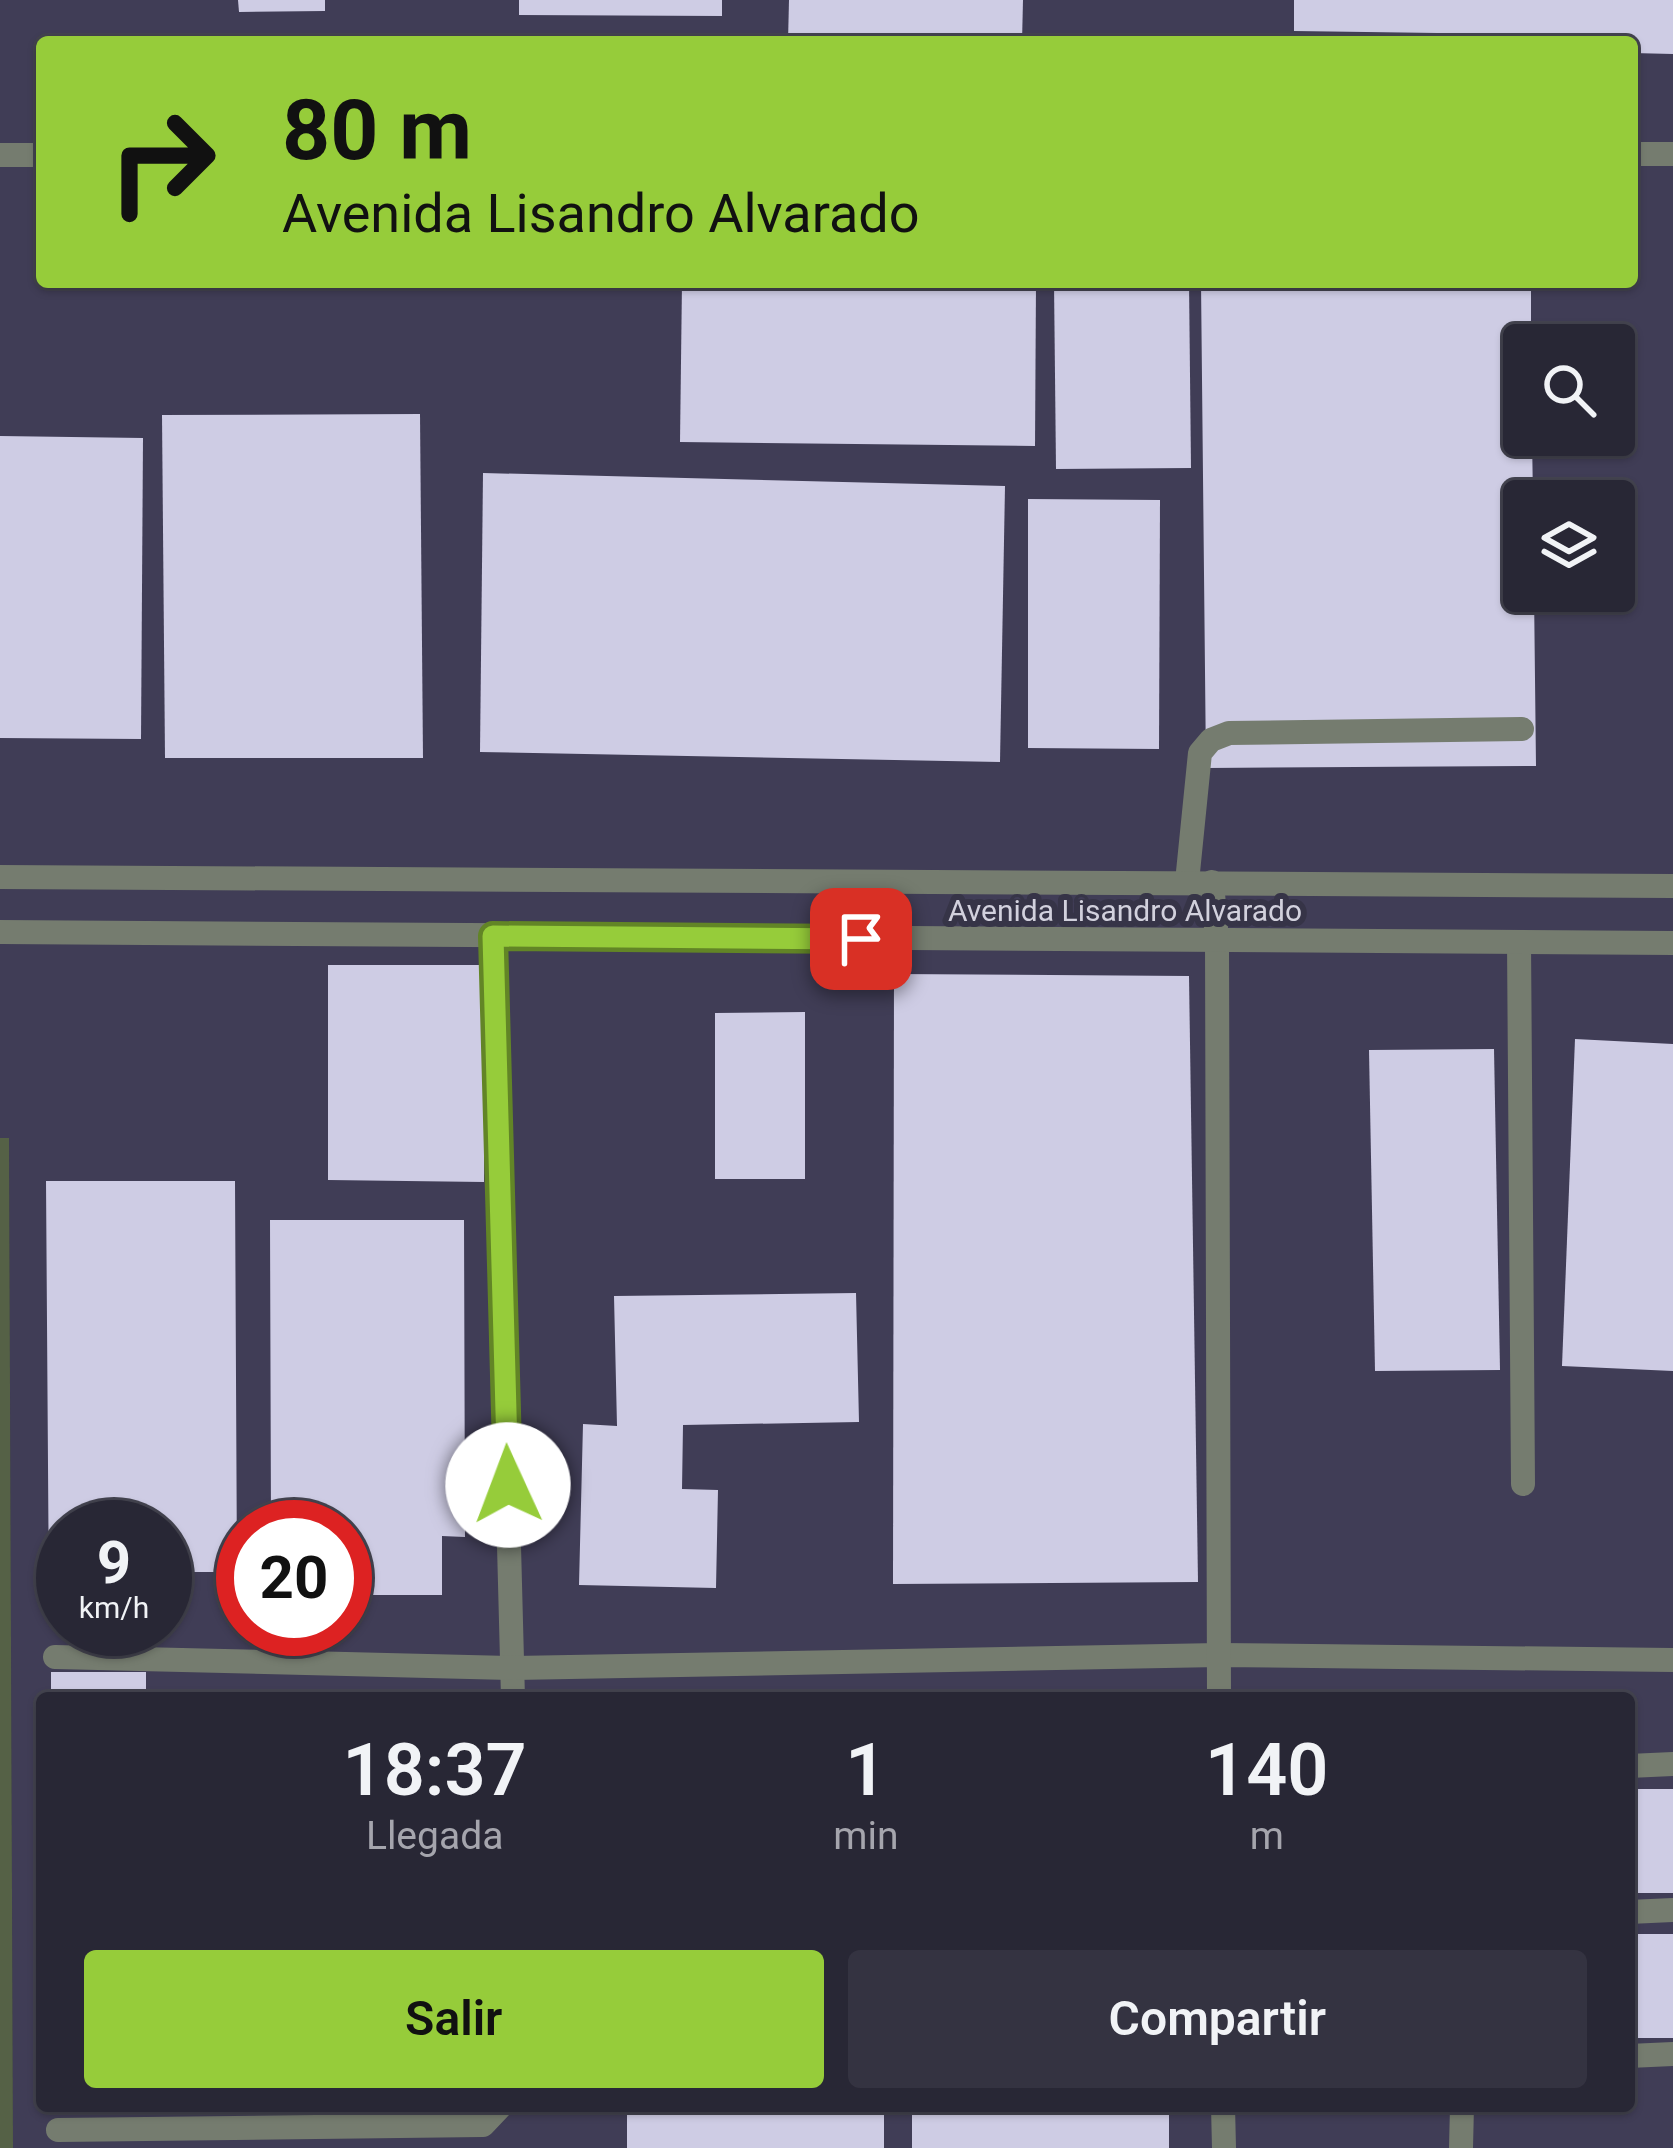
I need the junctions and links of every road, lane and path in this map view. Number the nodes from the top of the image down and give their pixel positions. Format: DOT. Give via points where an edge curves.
graph roads {
  1 [pos="0,154"];
  2 [pos="36,154"];
  3 [pos="1638,154"];
  4 [pos="1673,154"];
  5 [pos="1522,729"];
  6 [pos="0,878"];
  7 [pos="1200,882"];
  8 [pos="1673,886"];
  9 [pos="0,932"];
  10 [pos="493,936"];
  11 [pos="1217,940"];
  12 [pos="1520,942"];
  13 [pos="1673,943"];
  14 [pos="1523,1484"];
  15 [pos="1219,1655"];
  16 [pos="55,1657"];
  17 [pos="1673,1660"];
  18 [pos="514,1668"];
  19 [pos="513,1692"];
  20 [pos="1219,1692"];
  21 [pos="1673,1764"];
  22 [pos="1635,1766"];
  23 [pos="1673,1910"];
  24 [pos="1635,1912"];
  25 [pos="1673,2054"];
  26 [pos="1635,2056"];
  27 [pos="495,2112"];
  28 [pos="1223,2112"];
  29 [pos="1462,2112"];
  30 [pos="58,2130"];
  31 [pos="1224,2148"];
  32 [pos="1461,2148"];
  1 -- 2 [label="street"];
  3 -- 4 [label="street"];
  5 -- 7 [label="street" via="1228,733 1211,740 1201,754"];
  6 -- 7 [label="street, Avenida Lisandro Alvarado"];
  7 -- 8 [label="street, Avenida Lisandro Alvarado"];
  7 -- 11 [label="street"];
  9 -- 10 [label="street, Avenida Lisandro Alvarado"];
  10 -- 11 [label="street, Avenida Lisandro Alvarado"];
  10 -- 18 [label="street"];
  11 -- 12 [label="street, Avenida Lisandro Alvarado"];
  11 -- 15 [label="street"];
  12 -- 13 [label="street, Avenida Lisandro Alvarado"];
  12 -- 14 [label="street"];
  15 -- 17 [label="street"];
  15 -- 18 [label="street"];
  15 -- 20 [label="street"];
  16 -- 18 [label="street"];
  18 -- 19 [label="street"];
  21 -- 22 [label="street"];
  23 -- 24 [label="street"];
  25 -- 26 [label="street"];
  27 -- 30 [label="street" via="483,2125"];
  28 -- 31 [label="street"];
  29 -- 32 [label="street"];
}
